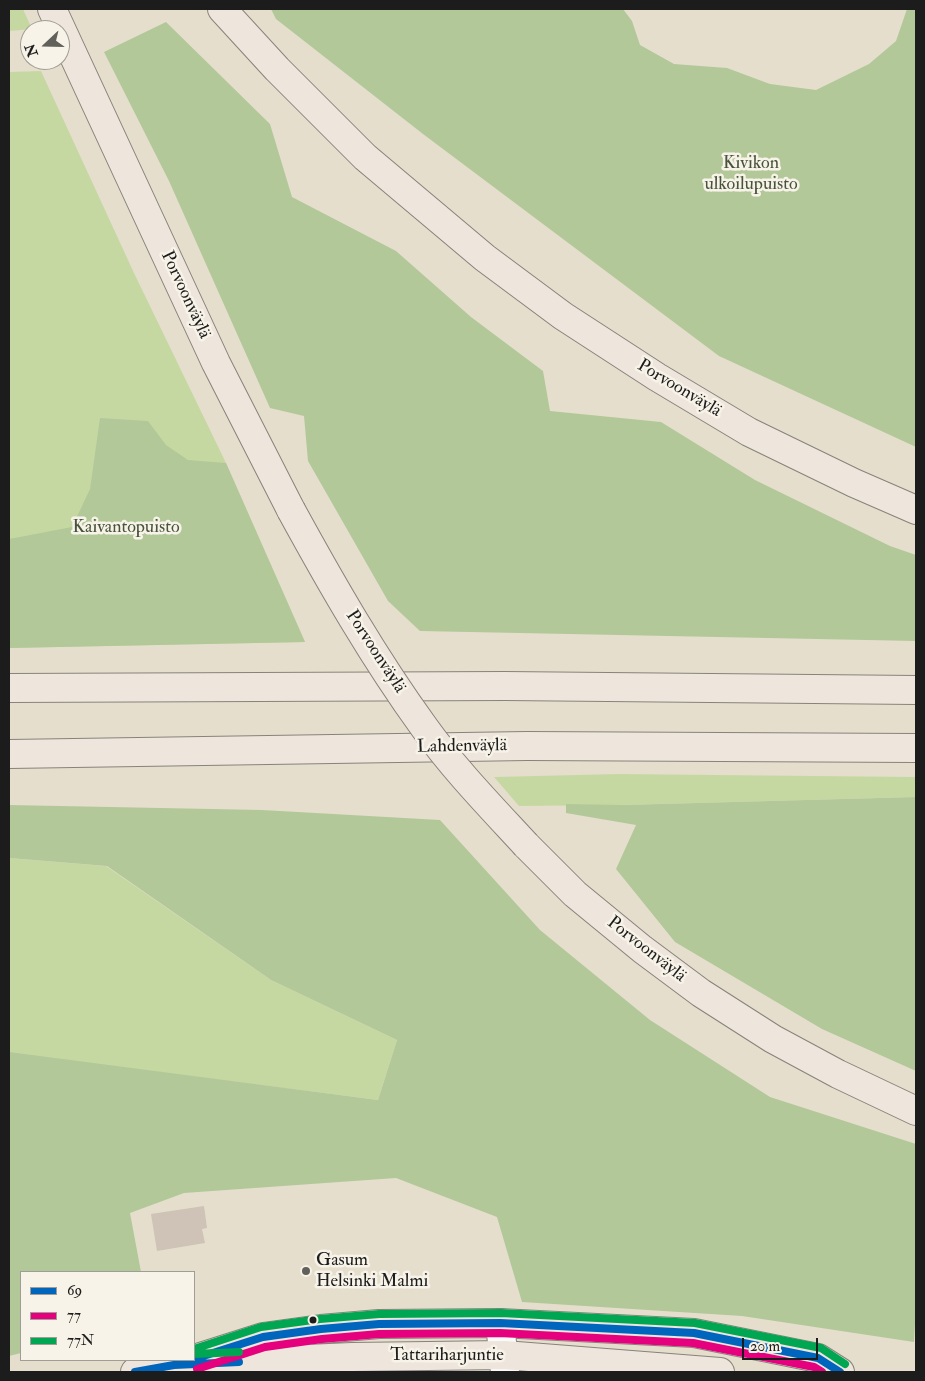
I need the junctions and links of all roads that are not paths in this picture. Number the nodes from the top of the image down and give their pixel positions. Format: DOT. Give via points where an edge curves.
graph roads {
  1 [pos="52,9"];
  2 [pos="222,9"];
  3 [pos="916,510"];
  4 [pos="9,688"];
  5 [pos="916,690"];
  6 [pos="916,748"];
  7 [pos="9,754"];
  8 [pos="916,1111"];
  9 [pos="500,1323"];
  10 [pos="195,1358"];
  11 [pos="186,1361"];
  12 [pos="195,1361"];
  13 [pos="505,1364"];
  14 [pos="135,1372"];
  15 [pos="720,1372"];
  16 [pos="840,1372"];
  1 -- 8 [label="main road, Porvoonväylä, bridge" via="216,363 291,510 336,592 425,728 475,790 526,845 575,894 642,949 701,993 773,1039"];
  2 -- 3 [label="main road, Porvoonväylä" via="365,157 485,258 563,316 749,432"];
  4 -- 5 [label="main road" via="505,686"];
  6 -- 7 [label="main road, Lahdenväylä" via="527,746"];
  9 -- 10 [label="main road, Tattariharjuntie" via="379,1324 321,1329 264,1337"];
  9 -- 13 [label="street"];
  9 -- 16 [label="main road, Tattariharjuntie" via="694,1333 818,1358"];
  11 -- 14 [label="main road, Tattariharjuntie"];
  12 -- 13 [label="main road, Tattariharjuntie" via="352,1357"];
  13 -- 15 [label="main road, Tattariharjuntie"];
}
